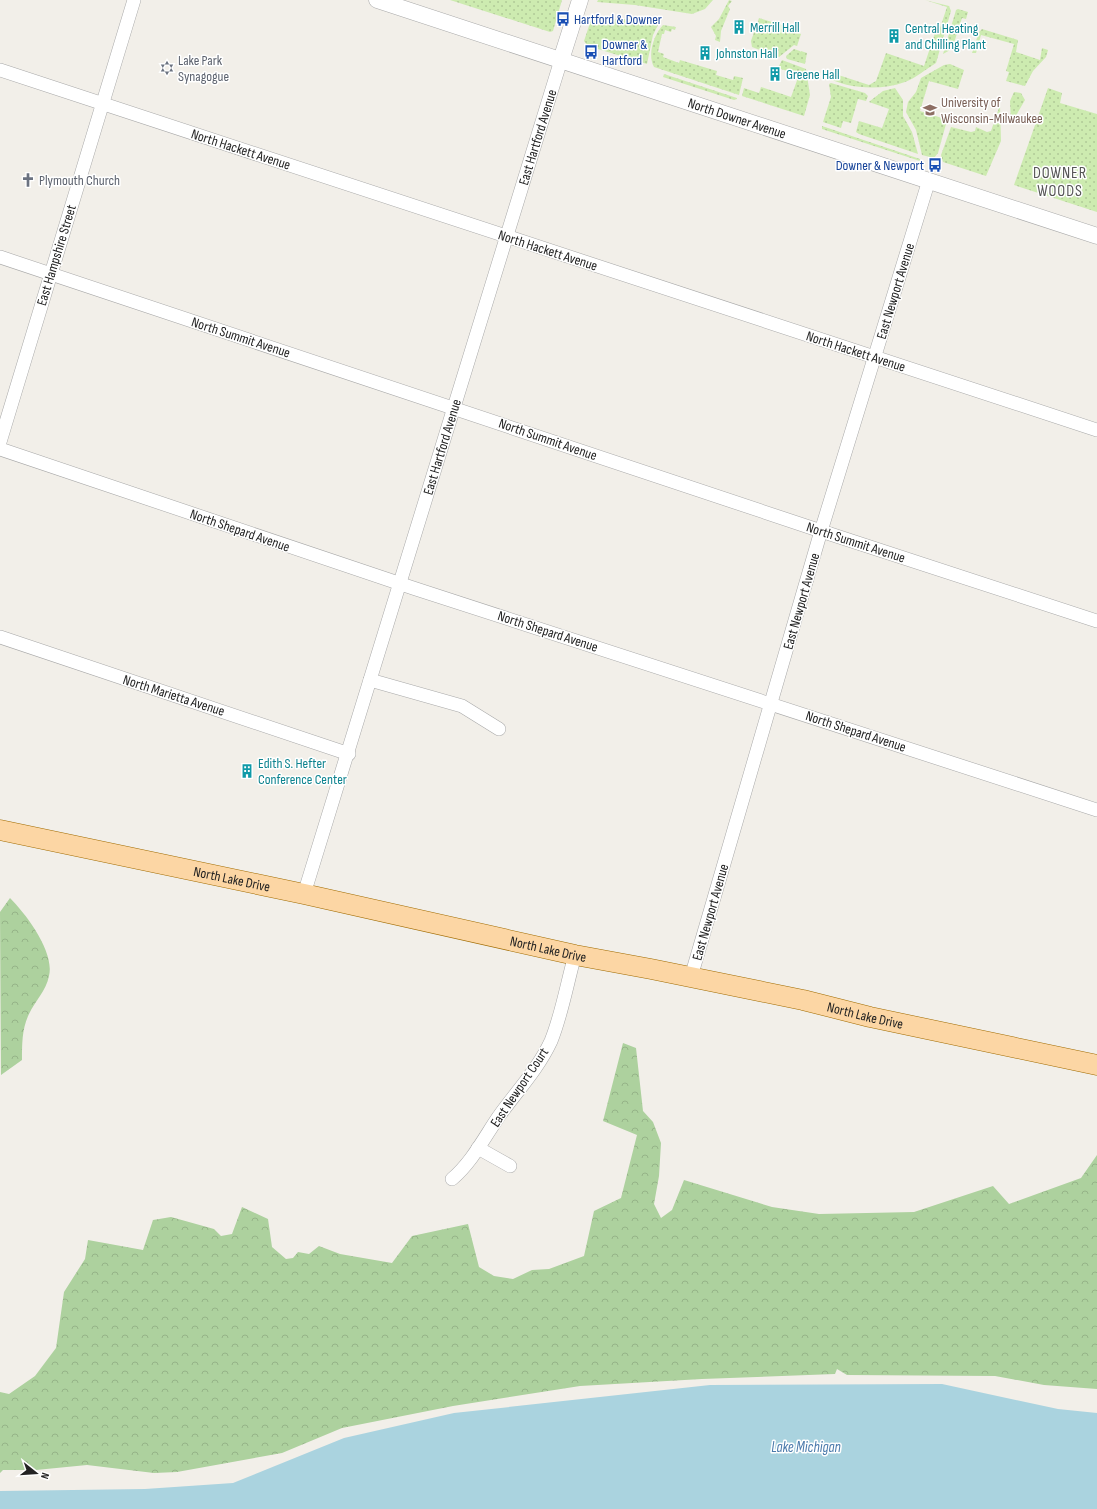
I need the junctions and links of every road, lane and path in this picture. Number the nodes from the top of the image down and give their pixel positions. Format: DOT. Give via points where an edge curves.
graph roads {
  1 [pos="134,0"];
  2 [pos="377,0"];
  3 [pos="580,0"];
  4 [pos="561,60"];
  5 [pos="0,70"];
  6 [pos="103,103"];
  7 [pos="929,180"];
  8 [pos="506,236"];
  9 [pos="1097,236"];
  10 [pos="0,257"];
  11 [pos="50,273"];
  12 [pos="874,357"];
  13 [pos="453,408"];
  14 [pos="1097,430"];
  15 [pos="0,442"];
  16 [pos="0,449"];
  17 [pos="821,531"];
  18 [pos="399,583"];
  19 [pos="1097,621"];
  20 [pos="0,637"];
  21 [pos="370,680"];
  22 [pos="771,703"];
  23 [pos="499,729"];
  24 [pos="349,754"];
  25 [pos="1097,810"];
  26 [pos="0,830"];
  27 [pos="304,894"];
  28 [pos="575,955"];
  29 [pos="691,977"];
  30 [pos="1097,1066"];
  31 [pos="478,1148"];
  32 [pos="510,1166"];
  33 [pos="452,1180"];
  1 -- 6 [label="street, East Hampshire Street"];
  2 -- 4 [label="street, North Downer Avenue"];
  3 -- 4 [label="street, East Hartford Avenue"];
  4 -- 7 [label="street, North Downer Avenue"];
  4 -- 8 [label="street, East Hartford Avenue"];
  5 -- 6 [label="street, North Hackett Avenue"];
  6 -- 8 [label="street, North Hackett Avenue"];
  6 -- 11 [label="street, East Hampshire Street"];
  7 -- 9 [label="street, North Downer Avenue"];
  7 -- 12 [label="street, East Newport Avenue"];
  8 -- 12 [label="street, North Hackett Avenue"];
  8 -- 13 [label="street, East Hartford Avenue"];
  10 -- 11 [label="street, North Summit Avenue"];
  11 -- 13 [label="street, North Summit Avenue"];
  11 -- 15 [label="street, East Hampshire Street"];
  12 -- 14 [label="street, North Hackett Avenue"];
  12 -- 17 [label="street, East Newport Avenue"];
  13 -- 17 [label="street, North Summit Avenue"];
  13 -- 18 [label="street, East Hartford Avenue"];
  16 -- 18 [label="street, North Shepard Avenue"];
  17 -- 19 [label="street, North Summit Avenue"];
  17 -- 22 [label="street, East Newport Avenue"];
  18 -- 21 [label="street, East Hartford Avenue"];
  18 -- 22 [label="street, North Shepard Avenue"];
  20 -- 24 [label="street, North Marietta Avenue"];
  21 -- 23 [label="street" via="462,706"];
  21 -- 24 [label="street, East Hartford Avenue"];
  22 -- 25 [label="street, North Shepard Avenue"];
  22 -- 29 [label="street, East Newport Avenue"];
  24 -- 27 [label="street, East Hartford Avenue"];
  26 -- 27 [label="main road, North Lake Drive"];
  27 -- 28 [label="main road, North Lake Drive"];
  28 -- 29 [label="main road, North Lake Drive"];
  28 -- 31 [label="street, East Newport Court" via="550,1041 535,1069"];
  29 -- 30 [label="main road, North Lake Drive"];
  31 -- 32 [label="street"];
  31 -- 33 [label="street, East Newport Court"];
}
